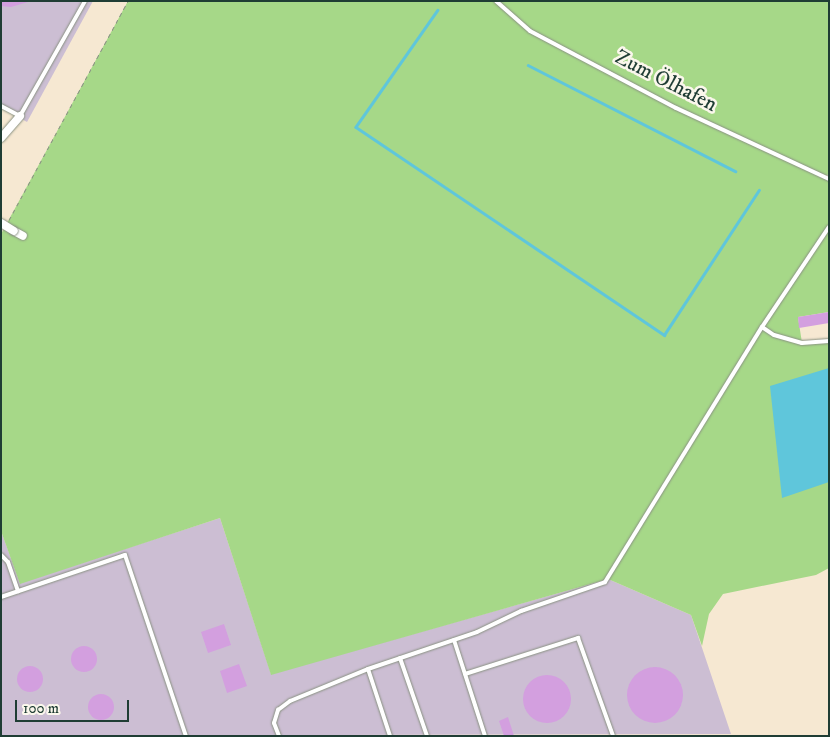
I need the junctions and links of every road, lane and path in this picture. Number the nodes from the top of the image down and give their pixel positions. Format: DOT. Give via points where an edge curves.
graph roads {
  1 [pos="85,1"];
  2 [pos="128,1"];
  3 [pos="496,1"];
  4 [pos="1,106"];
  5 [pos="20,116"];
  6 [pos="1,138"];
  7 [pos="829,179"];
  8 [pos="4,224"];
  9 [pos="829,227"];
  10 [pos="23,236"];
  11 [pos="762,328"];
  12 [pos="829,341"];
  13 [pos="1,555"];
  14 [pos="18,591"];
  15 [pos="1,597"];
  16 [pos="454,640"];
  17 [pos="400,658"];
  18 [pos="368,669"];
  19 [pos="465,674"];
  20 [pos="186,736"];
  21 [pos="279,736"];
  22 [pos="390,736"];
  23 [pos="427,736"];
  24 [pos="485,736"];
  25 [pos="613,736"];
  1 -- 5 [label="lane"];
  2 -- 8 [label="path"];
  3 -- 7 [label="lane, Zum Ölhafen" via="530,31 676,108"];
  4 -- 5 [label="lane"];
  5 -- 6 [label="street"];
  8 -- 10 [label="street, bridge"];
  9 -- 11 [label="lane"];
  11 -- 12 [label="lane" via="802,343"];
  11 -- 16 [label="lane" via="605,582 521,611"];
  13 -- 14 [label="lane" via="8,562"];
  14 -- 15 [label="lane"];
  14 -- 20 [label="lane" via="125,555"];
  16 -- 17 [label="lane"];
  16 -- 19 [label="lane"];
  17 -- 18 [label="lane"];
  17 -- 23 [label="lane"];
  18 -- 21 [label="lane" via="290,701 278,710 274,723"];
  18 -- 22 [label="lane"];
  19 -- 24 [label="lane"];
  19 -- 25 [label="lane" via="578,638"];
}
